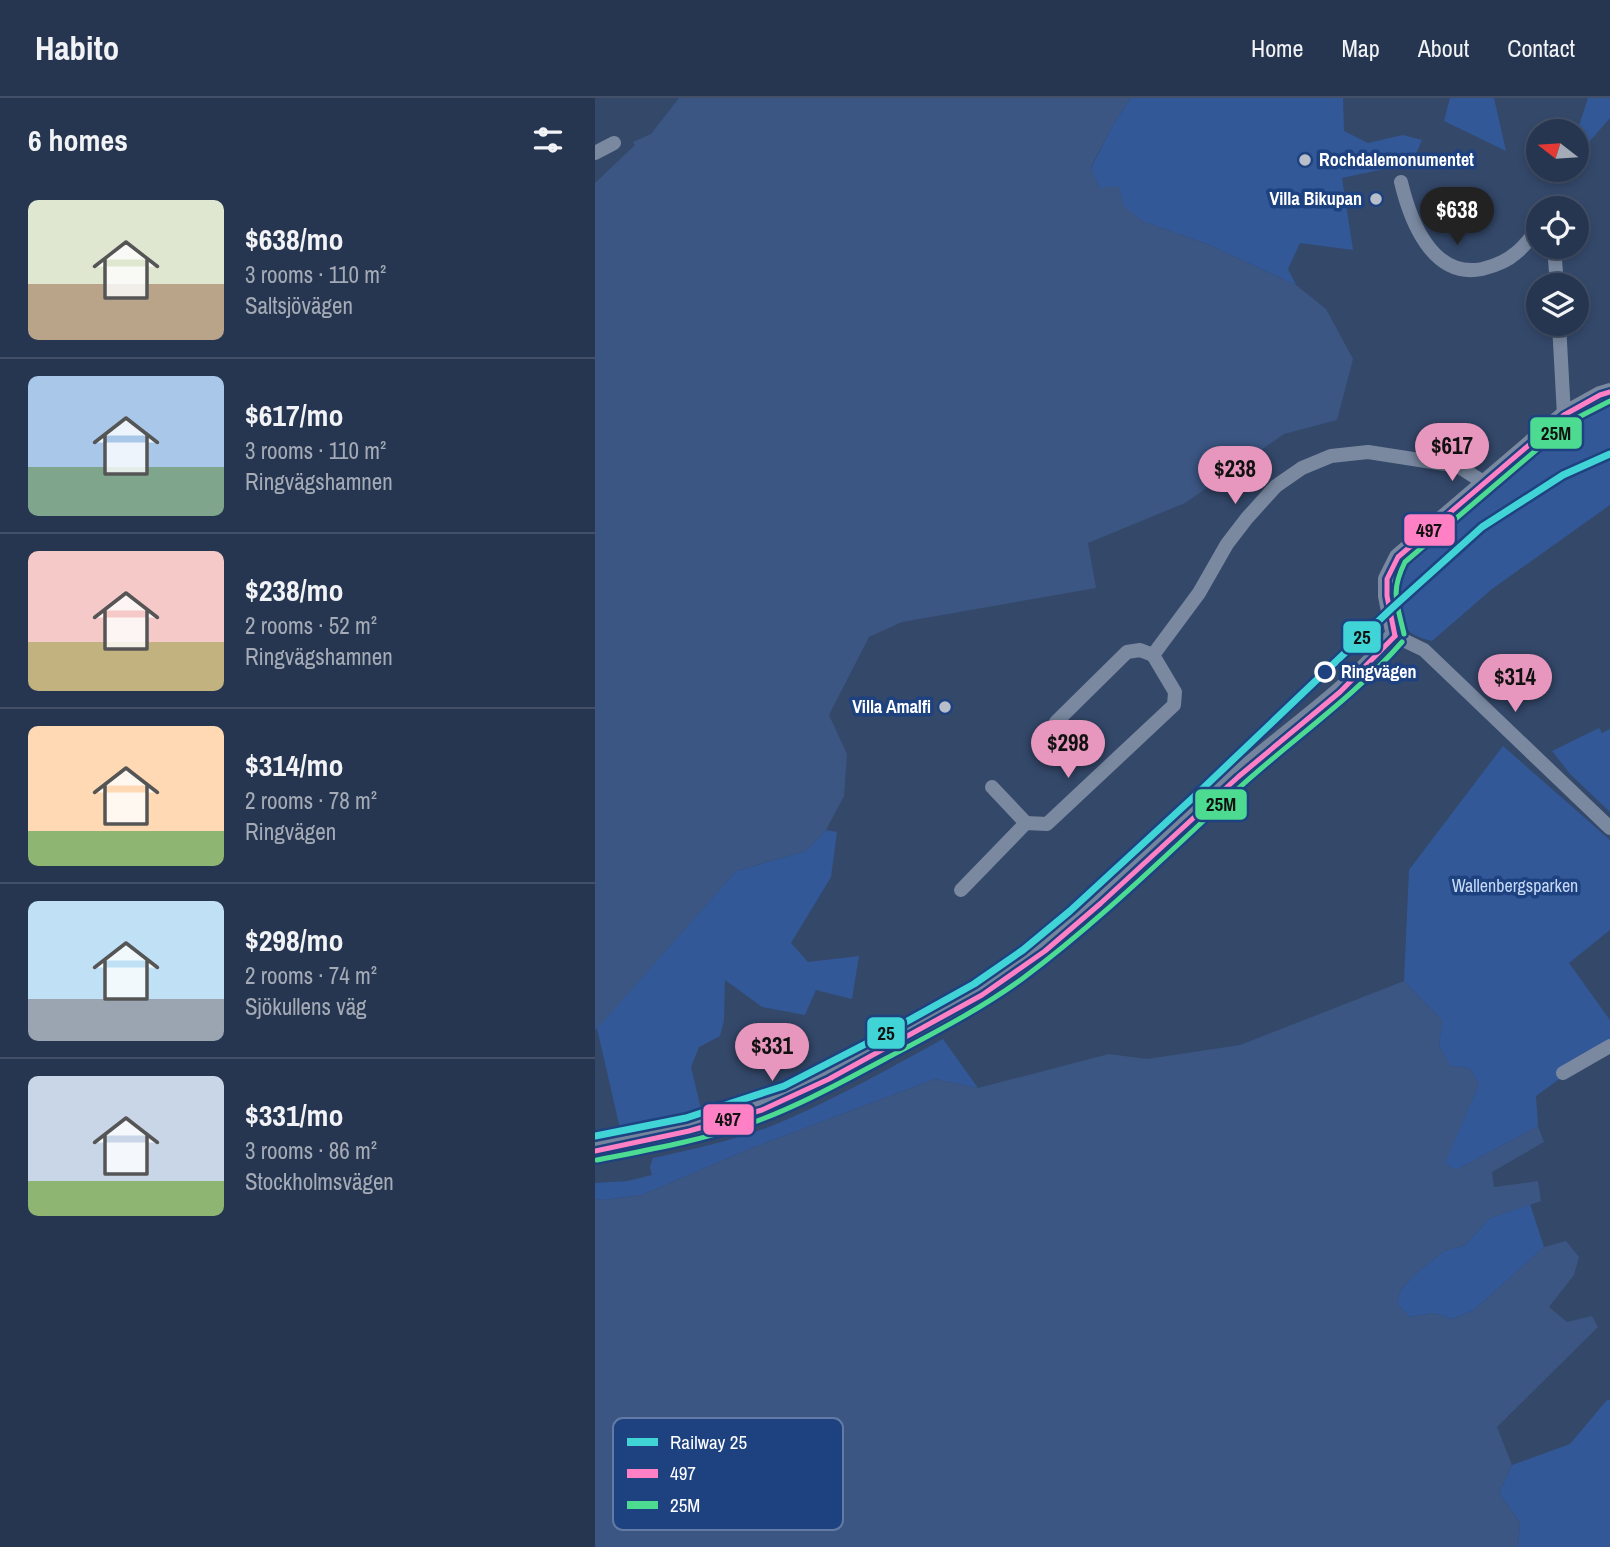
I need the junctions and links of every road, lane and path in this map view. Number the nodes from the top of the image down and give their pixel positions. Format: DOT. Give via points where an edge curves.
graph roads {
  1 [pos="614,143"];
  2 [pos="595,153"];
  3 [pos="1401,182"];
  4 [pos="1526,243"];
  5 [pos="1560,336"];
  6 [pos="1610,392"];
  7 [pos="1564,415"];
  8 [pos="1483,482"];
  9 [pos="1395,636"];
  10 [pos="1153,655"];
  11 [pos="1056,722"];
  12 [pos="992,787"];
  13 [pos="1026,823"];
  14 [pos="1610,828"];
  15 [pos="961,890"];
  16 [pos="1610,1046"];
  17 [pos="1563,1073"];
  18 [pos="595,1151"];
  1 -- 2 [label="street"];
  3 -- 4 [label="street" via="1422,239 1441,260 1476,270 1504,262"];
  5 -- 7 [label="street"];
  6 -- 7 [label="street"];
  7 -- 8 [label="street"];
  8 -- 9 [label="street" via="1398,557 1388,579 1387,596"];
  8 -- 10 [label="street" via="1458,466 1368,452 1331,456 1302,468 1276,486 1247,518"];
  9 -- 14 [label="street" via="1424,650"];
  9 -- 18 [label="main road" via="1318,711 1016,973 959,1009 775,1105 717,1124"];
  10 -- 11 [label="street" via="1127,652"];
  10 -- 13 [label="street" via="1175,692 1174,705 1047,824"];
  12 -- 13 [label="street"];
  13 -- 15 [label="street"];
  16 -- 17 [label="street"];
}
